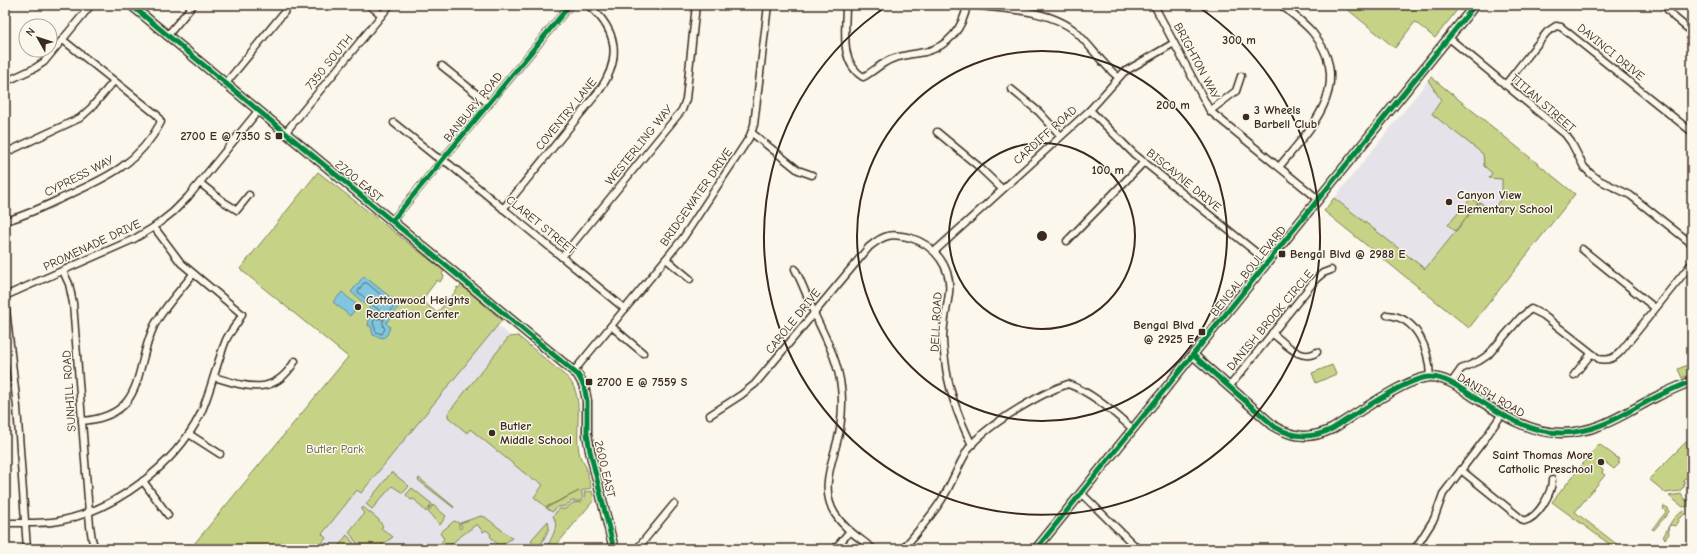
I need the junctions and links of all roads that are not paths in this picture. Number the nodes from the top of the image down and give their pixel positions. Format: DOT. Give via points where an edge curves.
graph roads {
  1 [pos="91,5"];
  2 [pos="131,5"];
  3 [pos="193,5"];
  4 [pos="290,5"];
  5 [pos="369,5"];
  6 [pos="390,5"];
  7 [pos="570,5"];
  8 [pos="588,5"];
  9 [pos="696,5"];
  10 [pos="768,5"];
  11 [pos="846,5"];
  12 [pos="968,5"];
  13 [pos="1154,5"];
  14 [pos="1281,5"];
  15 [pos="1475,5"];
  16 [pos="1664,5"];
  17 [pos="382,16"];
  18 [pos="1692,32"];
  19 [pos="167,36"];
  20 [pos="1449,38"];
  21 [pos="63,40"];
  22 [pos="1174,43"];
  23 [pos="442,66"];
  24 [pos="1241,76"];
  25 [pos="1118,77"];
  26 [pos="114,80"];
  27 [pos="5,82"];
  28 [pos="226,83"];
  29 [pos="1505,85"];
  30 [pos="1011,89"];
  31 [pos="489,104"];
  32 [pos="1090,110"];
  33 [pos="258,111"];
  34 [pos="1210,111"];
  35 [pos="394,124"];
  36 [pos="937,132"];
  37 [pos="1692,132"];
  38 [pos="285,133"];
  39 [pos="752,133"];
  40 [pos="1061,136"];
  41 [pos="5,153"];
  42 [pos="442,160"];
  43 [pos="1144,162"];
  44 [pos="1278,167"];
  45 [pos="812,175"];
  46 [pos="200,183"];
  47 [pos="1002,189"];
  48 [pos="249,195"];
  49 [pos="1318,199"];
  50 [pos="503,208"];
  51 [pos="5,221"];
  52 [pos="392,221"];
  53 [pos="154,227"];
  54 [pos="887,235"];
  55 [pos="1067,241"];
  56 [pos="1692,244"];
  57 [pos="1582,249"];
  58 [pos="935,251"];
  59 [pos="562,257"];
  60 [pos="666,260"];
  61 [pos="1268,262"];
  62 [pos="1692,263"];
  63 [pos="795,269"];
  64 [pos="1331,270"];
  65 [pos="63,271"];
  66 [pos="193,274"];
  67 [pos="690,279"];
  68 [pos="5,296"];
  69 [pos="5,300"];
  70 [pos="1655,308"];
  71 [pos="625,309"];
  72 [pos="814,313"];
  73 [pos="1387,315"];
  74 [pos="611,326"];
  75 [pos="1272,333"];
  76 [pos="1317,352"];
  77 [pos="643,353"];
  78 [pos="1591,354"];
  79 [pos="1192,355"];
  80 [pos="295,362"];
  81 [pos="574,371"];
  82 [pos="1574,375"];
  83 [pos="214,377"];
  84 [pos="1430,377"];
  85 [pos="1451,382"];
  86 [pos="1692,382"];
  87 [pos="1229,387"];
  88 [pos="1502,414"];
  89 [pos="710,415"];
  90 [pos="82,421"];
  91 [pos="1133,429"];
  92 [pos="189,434"];
  93 [pos="972,445"];
  94 [pos="220,454"];
  95 [pos="1461,470"];
  96 [pos="1552,480"];
  97 [pos="143,481"];
  98 [pos="1080,493"];
  99 [pos="674,504"];
  100 [pos="89,512"];
  101 [pos="168,515"];
  102 [pos="5,523"];
  103 [pos="25,523"];
  104 [pos="850,531"];
  105 [pos="27,549"];
  106 [pos="95,549"];
  107 [pos="614,549"];
  108 [pos="637,549"];
  109 [pos="835,549"];
  110 [pos="873,549"];
  111 [pos="903,549"];
  112 [pos="1036,549"];
  113 [pos="1138,549"];
  114 [pos="1415,549"];
  1 -- 21 [label="street"];
  2 -- 19 [label="street, 2700 EAST"];
  3 -- 19 [label="street"];
  4 -- 28 [label="street"];
  5 -- 17 [label="street"];
  6 -- 17 [label="street, 7350 SOUTH"];
  7 -- 31 [label="street, BANBURY ROAD"];
  8 -- 50 [label="street, COVENTRY LANE" via="604,21 612,36 614,54 610,74 599,91"];
  9 -- 59 [label="street, WESTERLING WAY" via="686,98 682,110"];
  10 -- 39 [label="street, BRIDGEWATER DRIVE"];
  11 -- 12 [label="street" via="847,57 851,66 863,76 890,60 926,52 946,43 959,29"];
  12 -- 25 [label="street" via="1038,14 1065,23"];
  13 -- 22 [label="street, BRIGHTON WAY"];
  14 -- 44 [label="street" via="1304,24 1321,45 1329,73 1327,98 1322,110"];
  15 -- 20 [label="street, BENGAL BOULEVARD"];
  16 -- 18 [label="street"];
  17 -- 38 [label="street, 7350 SOUTH"];
  19 -- 28 [label="street, 2700 EAST"];
  20 -- 29 [label="street, TITIAN STREET"];
  20 -- 49 [label="street, BENGAL BOULEVARD"];
  21 -- 26 [label="street, CYPRESS WAY"];
  21 -- 27 [label="street" via="40,65"];
  22 -- 25 [label="street, CARDIFF ROAD" via="1130,67"];
  22 -- 34 [label="street, BRIGHTON WAY"];
  23 -- 31 [label="street"];
  24 -- 34 [label="street" via="1236,91"];
  25 -- 32 [label="street, CARDIFF ROAD"];
  26 -- 41 [label="street" via="80,118"];
  26 -- 51 [label="street, CYPRESS WAY" via="157,115 161,122 157,130 132,159 110,176"];
  28 -- 33 [label="street, 2700 EAST"];
  29 -- 37 [label="street, DAVINCI DRIVE" via="1547,32 1556,26 1561,27"];
  29 -- 56 [label="street, TITIAN STREET" via="1565,134 1590,174 1630,195"];
  30 -- 40 [label="street" via="1036,108"];
  31 -- 42 [label="street, BANBURY ROAD"];
  32 -- 40 [label="street, CARDIFF ROAD"];
  32 -- 43 [label="street, BISCAYNE DRIVE"];
  33 -- 38 [label="street, 2700 EAST"];
  33 -- 46 [label="street, PROMENADE DRIVE"];
  34 -- 44 [label="street, BRIGHTON WAY"];
  35 -- 42 [label="street, CLARET STREET"];
  36 -- 47 [label="street"];
  38 -- 52 [label="street, 2700 EAST"];
  39 -- 45 [label="street" via="798,170"];
  39 -- 60 [label="street, BRIDGEWATER DRIVE"];
  40 -- 47 [label="street, CARDIFF ROAD"];
  42 -- 50 [label="street, CLARET STREET"];
  42 -- 52 [label="street, BANBURY ROAD"];
  43 -- 55 [label="street"];
  43 -- 61 [label="street, BISCAYNE DRIVE"];
  44 -- 49 [label="street, BRIGHTON WAY"];
  46 -- 48 [label="street" via="237,210"];
  46 -- 53 [label="street, PROMENADE DRIVE" via="181,205"];
  47 -- 58 [label="street, CARDIFF ROAD"];
  49 -- 61 [label="street, BENGAL BOULEVARD"];
  50 -- 59 [label="street, CLARET STREET"];
  52 -- 81 [label="street, 2700 EAST"];
  53 -- 65 [label="street, PROMENADE DRIVE" via="134,239"];
  53 -- 66 [label="street"];
  54 -- 58 [label="street, DELL ROAD" via="916,240"];
  54 -- 72 [label="street, CAROLE DRIVE" via="869,247"];
  57 -- 70 [label="street"];
  58 -- 93 [label="street, DELL ROAD" via="941,258 948,276 949,292 943,339 948,380"];
  59 -- 71 [label="street, CLARET STREET"];
  60 -- 67 [label="street"];
  60 -- 71 [label="street, BRIDGEWATER DRIVE"];
  61 -- 79 [label="street, BENGAL BOULEVARD"];
  62 -- 70 [label="street"];
  63 -- 72 [label="street"];
  64 -- 75 [label="street, DANISH BROOK CIRCLE" via="1316,279"];
  65 -- 68 [label="street, PROMENADE DRIVE"];
  65 -- 90 [label="street, SUNHILL ROAD" via="73,303"];
  66 -- 83 [label="street" via="242,314 227,338"];
  66 -- 90 [label="street" via="155,324 134,388 126,404 110,416"];
  69 -- 103 [label="street" via="17,407"];
  70 -- 78 [label="street" via="1617,355 1606,360"];
  71 -- 74 [label="street, BRIDGEWATER DRIVE"];
  72 -- 89 [label="street, CAROLE DRIVE" via="755,384"];
  72 -- 104 [label="street" via="830,347 841,387 840,430 828,487 830,502 835,514"];
  73 -- 84 [label="street" via="1401,319 1416,330 1426,350"];
  74 -- 77 [label="street"];
  74 -- 81 [label="street, BRIDGEWATER DRIVE"];
  75 -- 76 [label="street" via="1304,356 1312,356"];
  75 -- 87 [label="street, DANISH BROOK CIRCLE"];
  78 -- 82 [label="street"];
  78 -- 85 [label="street" via="1532,309 1521,317 1488,355 1461,369"];
  79 -- 87 [label="street, DANISH ROAD"];
  79 -- 91 [label="street, BENGAL BOULEVARD"];
  80 -- 83 [label="street" via="284,377 268,385 245,386"];
  81 -- 107 [label="street, 2600 EAST" via="586,393 590,451"];
  83 -- 92 [label="street"];
  84 -- 85 [label="street, DANISH ROAD"];
  84 -- 87 [label="street, DANISH ROAD" via="1406,384 1332,429 1307,437 1292,435 1275,427"];
  85 -- 88 [label="street, DANISH ROAD"];
  86 -- 88 [label="street, DANISH ROAD" via="1655,397 1607,424 1580,432 1560,433 1533,428"];
  88 -- 95 [label="street"];
  90 -- 100 [label="street, SUNHILL ROAD"];
  91 -- 93 [label="street" via="1091,395 1068,384 1020,408"];
  91 -- 98 [label="street, BENGAL BOULEVARD"];
  92 -- 94 [label="street"];
  92 -- 97 [label="street" via="168,460"];
  93 -- 111 [label="street" via="944,497"];
  95 -- 96 [label="street" via="1524,521 1532,517 1549,496"];
  95 -- 114 [label="street" via="1443,494 1434,519"];
  97 -- 100 [label="street"];
  97 -- 101 [label="street"];
  98 -- 112 [label="street, BENGAL BOULEVARD"];
  98 -- 113 [label="street"];
  99 -- 108 [label="street"];
  100 -- 103 [label="street" via="59,521"];
  100 -- 106 [label="street, SUNHILL ROAD"];
  102 -- 103 [label="street"];
  103 -- 105 [label="street"];
  104 -- 109 [label="street"];
  104 -- 110 [label="street"];
}
